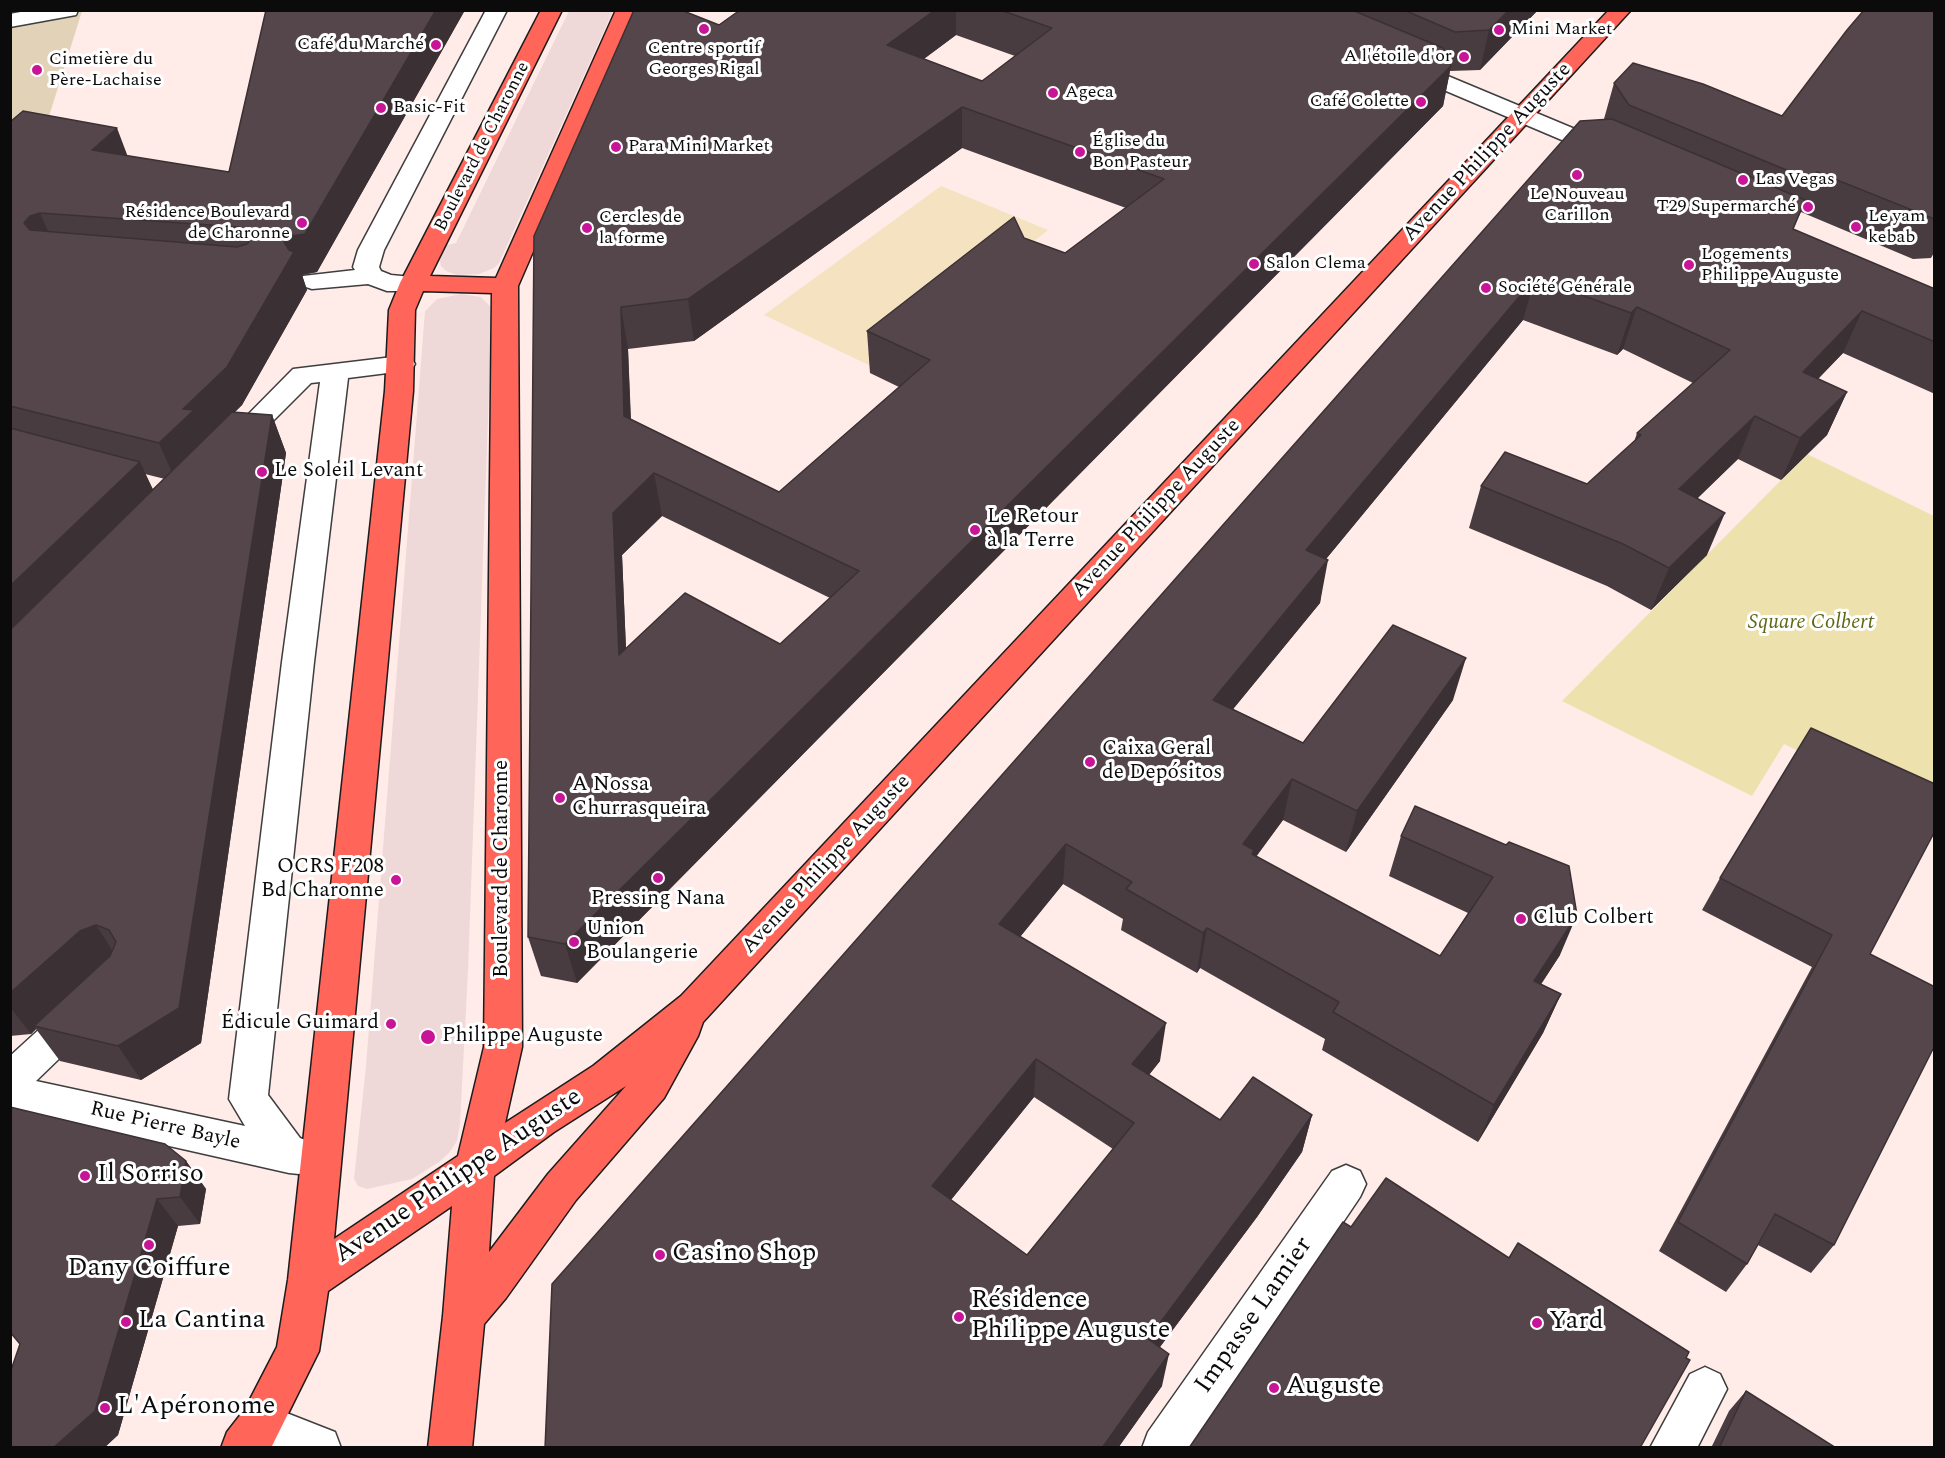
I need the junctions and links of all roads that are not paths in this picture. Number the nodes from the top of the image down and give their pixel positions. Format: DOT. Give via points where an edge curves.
graph roads {
  1 [pos="68,10"];
  2 [pos="497,10"];
  3 [pos="552,10"];
  4 [pos="627,10"];
  5 [pos="1621,10"];
  6 [pos="10,21"];
  7 [pos="1388,58"];
  8 [pos="1522,115"];
  9 [pos="1630,161"];
  10 [pos="372,276"];
  11 [pos="312,281"];
  12 [pos="413,284"];
  13 [pos="505,286"];
  14 [pos="401,364"];
  15 [pos="335,370"];
  16 [pos="214,463"];
  17 [pos="102,994"];
  18 [pos="694,1007"];
  19 [pos="10,1082"];
  20 [pos="10,1093"];
  21 [pos="305,1158"];
  22 [pos="474,1167"];
  23 [pos="1346,1184"];
  24 [pos="309,1280"];
  25 [pos="464,1316"];
  26 [pos="1706,1389"];
  27 [pos="252,1436"];
  28 [pos="319,1448"];
  29 [pos="450,1448"];
  30 [pos="1164,1448"];
  31 [pos="1672,1448"];
  1 -- 6 [label="street"];
  2 -- 10 [label="street" via="371,250 366,267"];
  3 -- 12 [label="main road, Boulevard de Charonne"];
  4 -- 13 [label="main road, Boulevard de Charonne"];
  5 -- 8 [label="main road, Avenue Philippe Auguste"];
  7 -- 8 [label="street"];
  8 -- 9 [label="street"];
  8 -- 18 [label="main road, Avenue Philippe Auguste"];
  10 -- 11 [label="street"];
  10 -- 12 [label="street" via="387,283"];
  12 -- 13 [label="main road"];
  12 -- 14 [label="main road, Boulevard de Charonne" via="402,309"];
  13 -- 22 [label="main road, Boulevard de Charonne" via="503,1047"];
  14 -- 15 [label="street"];
  14 -- 21 [label="main road, Boulevard de Charonne"];
  15 -- 16 [label="street" via="303,375"];
  15 -- 21 [label="street" via="248,1099"];
  17 -- 19 [label="street"];
  18 -- 22 [label="main road, Avenue Philippe Auguste" via="607,1078"];
  18 -- 25 [label="main road, Avenue Philippe Auguste" via="650,1086 562,1187"];
  20 -- 21 [label="street, Rue Pierre Bayle"];
  21 -- 24 [label="main road, Boulevard de Charonne"];
  22 -- 24 [label="main road, Avenue Philippe Auguste"];
  22 -- 25 [label="main road, Boulevard de Charonne"];
  23 -- 30 [label="street, Impasse Lamier"];
  24 -- 27 [label="main road, Boulevard de Charonne" via="298,1351"];
  25 -- 29 [label="main road, Boulevard de Charonne"];
  26 -- 31 [label="street"];
  27 -- 28 [label="street"];
}
